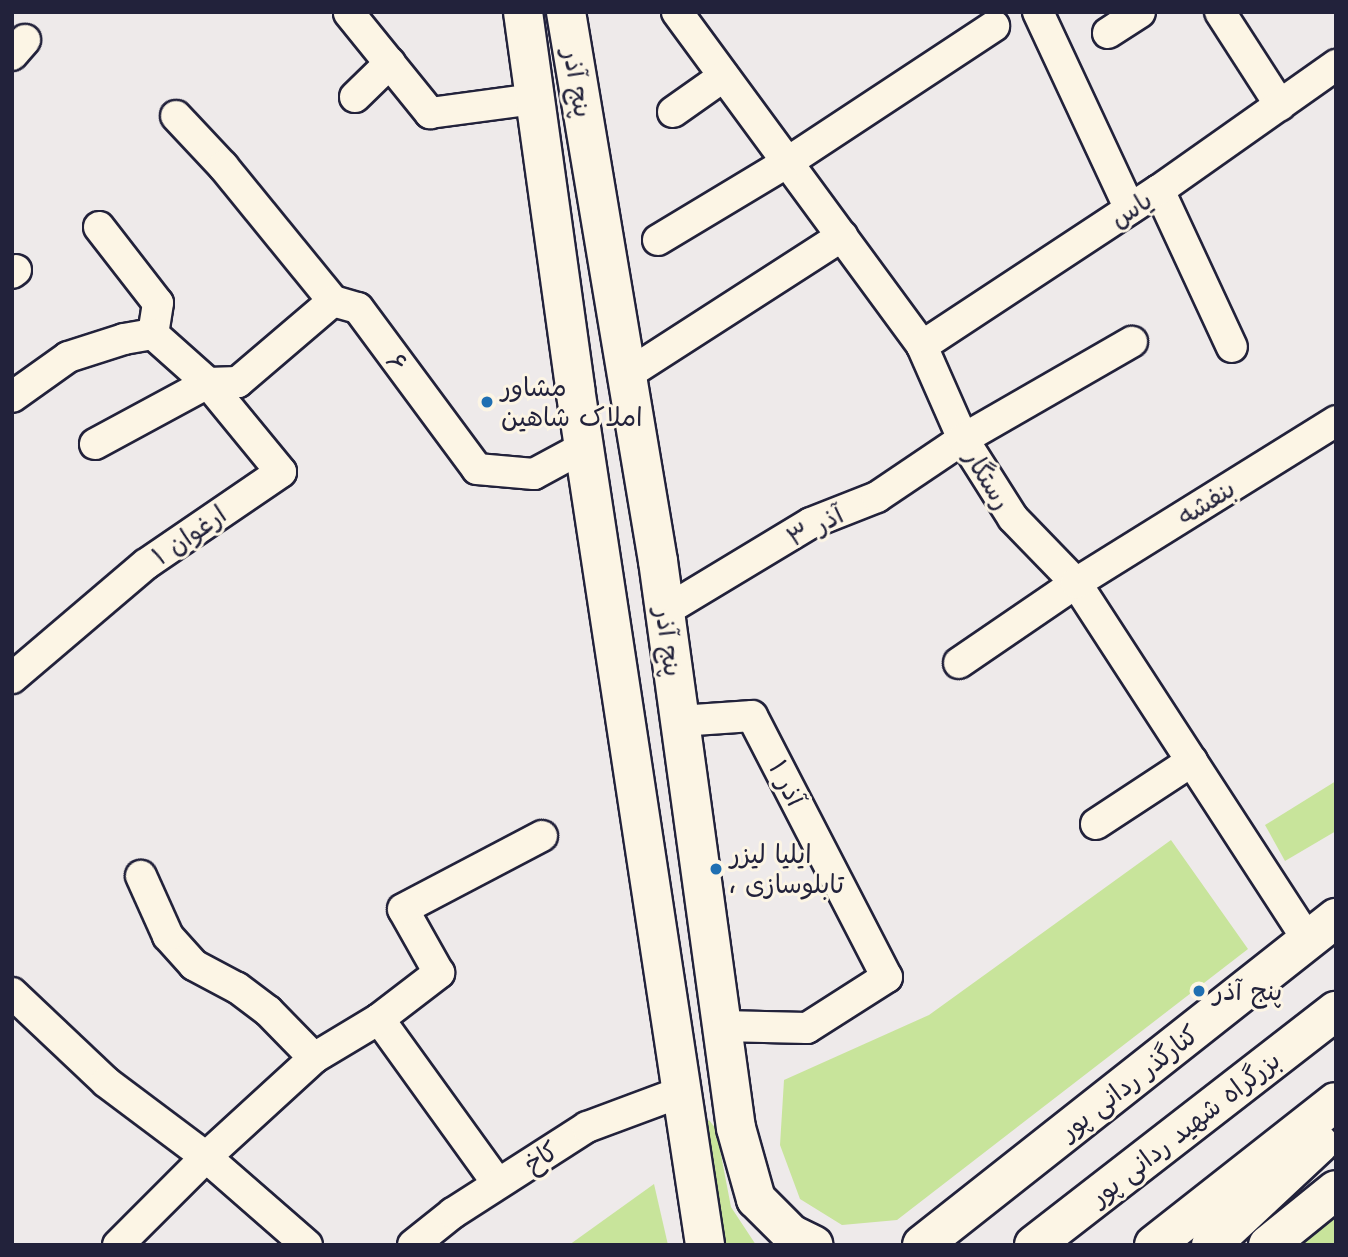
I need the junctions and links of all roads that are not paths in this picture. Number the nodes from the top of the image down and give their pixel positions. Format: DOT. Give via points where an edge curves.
graph roads {
  1 [pos="523,12"];
  2 [pos="566,12"];
  3 [pos="677,12"];
  4 [pos="1038,12"];
  5 [pos="1140,12"];
  6 [pos="1220,12"];
  7 [pos="349,13"];
  8 [pos="995,26"];
  9 [pos="1108,33"];
  10 [pos="390,63"];
  11 [pos="1336,65"];
  12 [pos="724,76"];
  13 [pos="355,97"];
  14 [pos="535,99"];
  15 [pos="1280,105"];
  16 [pos="673,112"];
  17 [pos="176,116"];
  18 [pos="788,162"];
  19 [pos="1159,190"];
  20 [pos="1130,209"];
  21 [pos="99,227"];
  22 [pos="842,236"];
  23 [pos="658,240"];
  24 [pos="333,301"];
  25 [pos="153,334"];
  26 [pos="1132,342"];
  27 [pos="922,346"];
  28 [pos="1232,347"];
  29 [pos="628,374"];
  30 [pos="208,383"];
  31 [pos="12,397"];
  32 [pos="1336,421"];
  33 [pos="963,439"];
  34 [pos="94,444"];
  35 [pos="583,447"];
  36 [pos="1076,583"];
  37 [pos="665,611"];
  38 [pos="959,663"];
  39 [pos="12,678"];
  40 [pos="680,722"];
  41 [pos="1192,761"];
  42 [pos="1096,824"];
  43 [pos="541,836"];
  44 [pos="141,876"];
  45 [pos="1322,929"];
  46 [pos="12,993"];
  47 [pos="1336,1011"];
  48 [pos="379,1019"];
  49 [pos="722,1026"];
  50 [pos="314,1058"];
  51 [pos="681,1092"];
  52 [pos="1336,1102"];
  53 [pos="1336,1129"];
  54 [pos="206,1157"];
  55 [pos="498,1184"];
  56 [pos="1336,1190"];
  57 [pos="755,1199"];
  58 [pos="118,1245"];
  59 [pos="307,1245"];
  60 [pos="413,1245"];
  61 [pos="705,1245"];
  62 [pos="759,1245"];
  63 [pos="814,1245"];
  64 [pos="922,1245"];
  65 [pos="1034,1245"];
  66 [pos="1154,1245"];
  67 [pos="1211,1245"];
  68 [pos="1268,1245"];
  1 -- 14 [label="main road, پنج آذر"];
  2 -- 29 [label="main road, پنج آذر"];
  3 -- 12 [label="street, رستگار"];
  4 -- 20 [label="street"];
  5 -- 9 [label="street"];
  6 -- 15 [label="street"];
  7 -- 10 [label="street"];
  8 -- 18 [label="street"];
  10 -- 13 [label="street"];
  10 -- 14 [label="street" via="430,113"];
  11 -- 15 [label="street, یاس"];
  12 -- 16 [label="street"];
  12 -- 18 [label="street, رستگار"];
  14 -- 35 [label="main road, پنج آذر"];
  15 -- 19 [label="street, یاس"];
  17 -- 24 [label="street"];
  18 -- 22 [label="street, رستگار"];
  18 -- 23 [label="street"];
  19 -- 20 [label="street, یاس"];
  19 -- 28 [label="street"];
  20 -- 27 [label="street, یاس"];
  21 -- 25 [label="street" via="158,303"];
  22 -- 27 [label="street, رستگار"];
  22 -- 29 [label="street"];
  24 -- 30 [label="street" via="238,382"];
  24 -- 35 [label="street, ۶" via="358,308 477,469 534,474"];
  25 -- 30 [label="street"];
  25 -- 31 [label="street" via="68,357"];
  26 -- 33 [label="street, آذر ۳"];
  27 -- 33 [label="street, رستگار"];
  29 -- 37 [label="main road, پنج آذر"];
  30 -- 34 [label="street"];
  30 -- 39 [label="street, ارغوان ۱" via="281,471 146,564"];
  32 -- 36 [label="street, بنفشه"];
  33 -- 36 [label="street, رستگار" via="1013,518"];
  33 -- 37 [label="street, آذر ۳" via="877,496 811,523"];
  35 -- 51 [label="main road, پنج آذر"];
  36 -- 38 [label="street, بنفشه"];
  36 -- 41 [label="street, رستگار"];
  37 -- 40 [label="main road, پنج آذر"];
  40 -- 49 [label="main road, پنج آذر"];
  40 -- 49 [label="street, آذر ۱" via="752,716 887,977 807,1028"];
  41 -- 42 [label="street"];
  41 -- 45 [label="street, رستگار"];
  43 -- 48 [label="street" via="403,909 439,974"];
  44 -- 50 [label="street" via="168,936 194,965 268,1011"];
  45 -- 64 [label="main road, کنارگذر ردانی پور"];
  46 -- 54 [label="street" via="106,1082"];
  47 -- 65 [label="main road, بزرگراه شهید ردانی پور"];
  48 -- 50 [label="street"];
  48 -- 55 [label="street"];
  49 -- 57 [label="main road, پنج آذر" via="736,1128"];
  50 -- 54 [label="street"];
  51 -- 55 [label="street, کاخ" via="587,1127"];
  51 -- 61 [label="main road, پنج آذر"];
  52 -- 66 [label="main road"];
  53 -- 67 [label="main road"];
  54 -- 58 [label="street"];
  54 -- 59 [label="street"];
  55 -- 60 [label="street, کاخ"];
  56 -- 68 [label="main road"];
  57 -- 62 [label="main road, پنج آذر"];
  57 -- 63 [label="main road" via="792,1234"];
}
